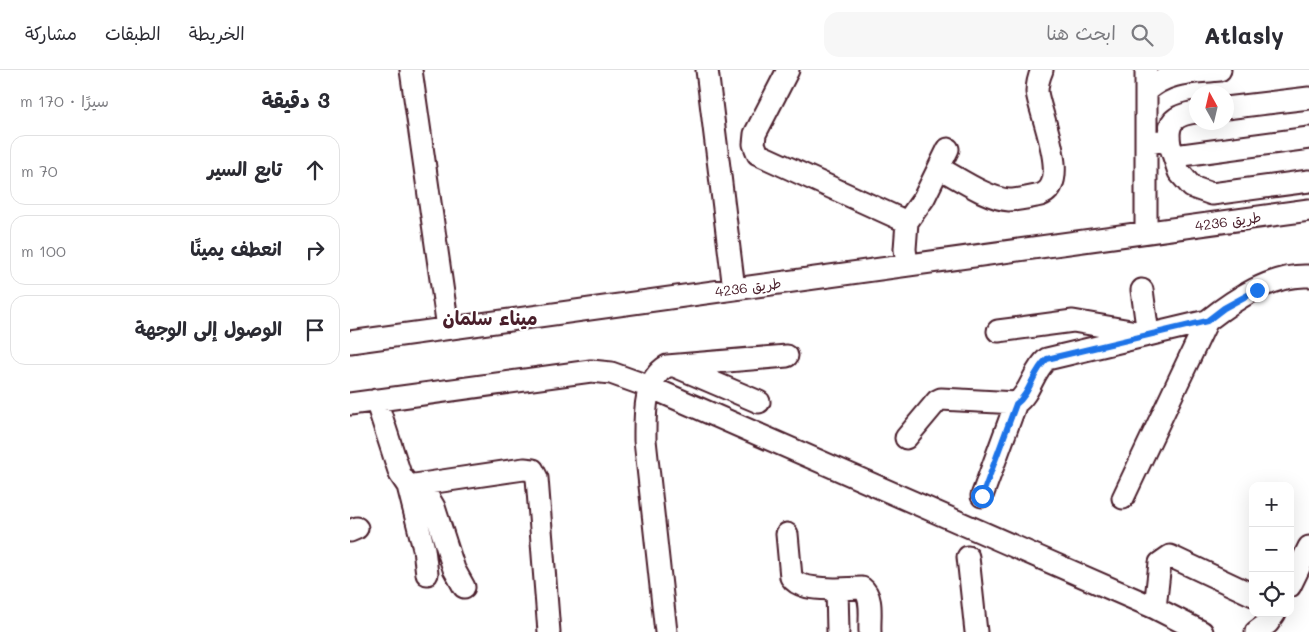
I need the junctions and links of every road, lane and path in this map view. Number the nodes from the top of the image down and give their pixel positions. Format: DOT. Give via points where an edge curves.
graph roads {
  1 [pos="411,70"];
  2 [pos="708,70"];
  3 [pos="788,70"];
  4 [pos="1042,70"];
  5 [pos="1220,70"];
  6 [pos="1146,80"];
  7 [pos="1309,98"];
  8 [pos="1234,107"];
  9 [pos="1189,113"];
  10 [pos="1309,138"];
  11 [pos="1146,143"];
  12 [pos="948,149"];
  13 [pos="1173,150"];
  14 [pos="939,168"];
  15 [pos="1309,182"];
  16 [pos="1309,210"];
  17 [pos="907,222"];
  18 [pos="1146,232"];
  19 [pos="907,265"];
  20 [pos="1309,276"];
  21 [pos="734,289"];
  22 [pos="1142,290"];
  23 [pos="1207,321"];
  24 [pos="448,328"];
  25 [pos="998,331"];
  26 [pos="1148,334"];
  27 [pos="350,342"];
  28 [pos="787,356"];
  29 [pos="674,366"];
  30 [pos="650,388"];
  31 [pos="376,400"];
  32 [pos="759,402"];
  33 [pos="350,404"];
  34 [pos="1016,404"];
  35 [pos="906,438"];
  36 [pos="414,485"];
  37 [pos="982,496"];
  38 [pos="1122,498"];
  39 [pos="787,534"];
  40 [pos="1309,547"];
  41 [pos="968,557"];
  42 [pos="427,574"];
  43 [pos="1294,578"];
  44 [pos="464,588"];
  45 [pos="837,589"];
  46 [pos="1249,594"];
  47 [pos="1154,608"];
  48 [pos="1272,617"];
  49 [pos="549,632"];
  50 [pos="666,632"];
  51 [pos="838,632"];
  52 [pos="870,632"];
  53 [pos="976,632"];
  54 [pos="1202,632"];
  55 [pos="1256,632"];
  1 -- 24 [label="street"];
  2 -- 21 [label="street"];
  3 -- 17 [label="street" via="756,134 754,144 758,154"];
  4 -- 14 [label="street" via="1037,90 1055,174 1047,191 1039,196 1019,199 996,198"];
  5 -- 6 [label="street"];
  6 -- 11 [label="street"];
  7 -- 8 [label="street"];
  9 -- 13 [label="street" via="1181,114 1170,127"];
  10 -- 13 [label="street"];
  11 -- 13 [label="street" via="1161,141"];
  11 -- 18 [label="street"];
  12 -- 14 [label="street"];
  13 -- 15 [label="street" via="1179,172 1192,188 1212,194"];
  14 -- 17 [label="street"];
  16 -- 18 [label="street, طريق 4236"];
  17 -- 19 [label="street"];
  18 -- 19 [label="street, طريق 4236"];
  19 -- 21 [label="street, طريق 4236"];
  20 -- 23 [label="street" via="1277,280 1224,308"];
  21 -- 24 [label="street, طريق 4236"];
  22 -- 26 [label="street"];
  23 -- 26 [label="street"];
  23 -- 38 [label="street"];
  24 -- 27 [label="street, طريق 4236"];
  25 -- 26 [label="street" via="1073,321"];
  26 -- 34 [label="street" via="1047,359 1038,367 1023,398"];
  28 -- 29 [label="street"];
  29 -- 30 [label="street" via="661,369"];
  29 -- 32 [label="street"];
  30 -- 31 [label="street" via="611,373 590,371"];
  30 -- 47 [label="street"];
  30 -- 50 [label="street" via="645,440"];
  31 -- 33 [label="street"];
  31 -- 36 [label="street" via="400,474"];
  34 -- 35 [label="street" via="942,399"];
  34 -- 37 [label="street"];
  36 -- 42 [label="street"];
  36 -- 44 [label="street" via="434,507 454,569"];
  36 -- 49 [label="street" via="533,470 537,478"];
  39 -- 45 [label="street" via="793,581"];
  40 -- 43 [label="street"];
  41 -- 53 [label="street"];
  45 -- 51 [label="street"];
  45 -- 52 [label="street" via="862,588 866,591 869,596"];
  46 -- 47 [label="street" via="1170,556 1160,563"];
  47 -- 54 [label="street"];
  48 -- 55 [label="street"];
}
